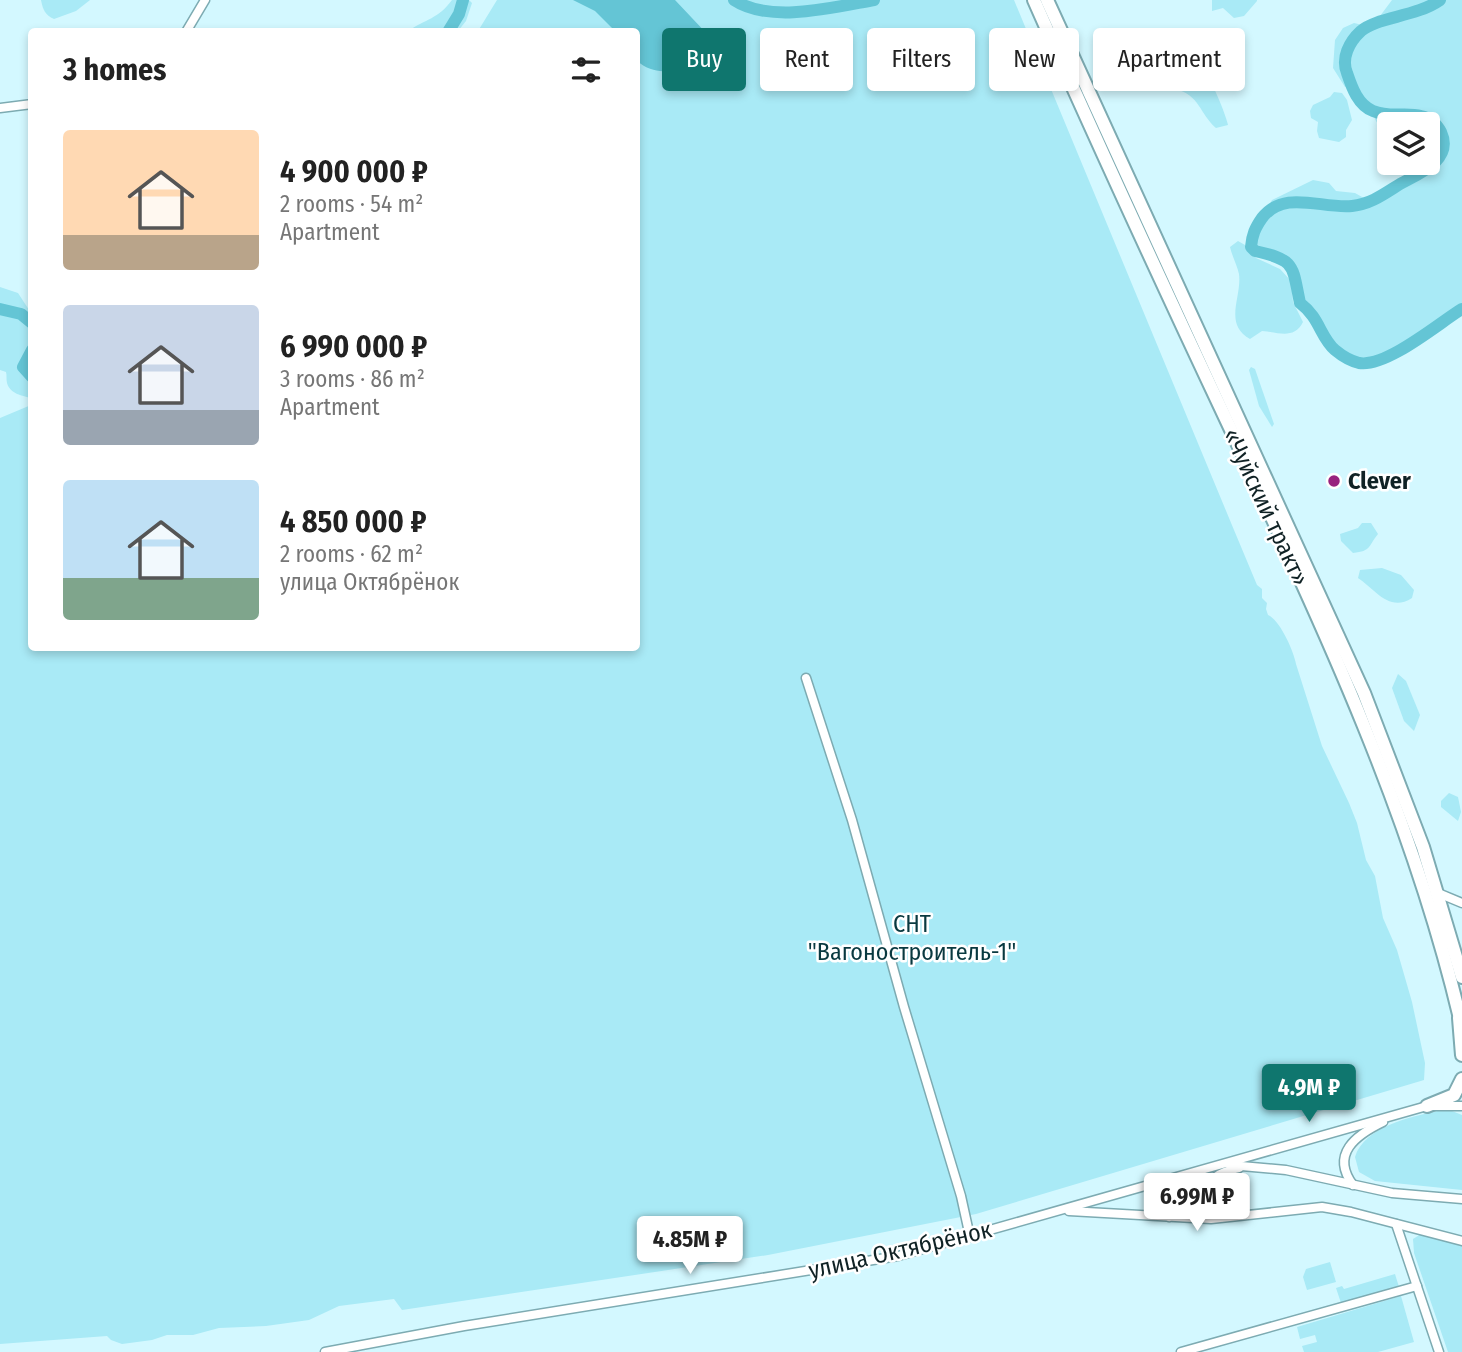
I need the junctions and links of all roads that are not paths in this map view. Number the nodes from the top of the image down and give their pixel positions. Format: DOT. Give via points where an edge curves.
graph roads {
  1 [pos="205,0"];
  2 [pos="1034,0"];
  3 [pos="1047,0"];
  4 [pos="188,28"];
  5 [pos="28,104"];
  6 [pos="0,108"];
  7 [pos="806,678"];
  8 [pos="1438,893"];
  9 [pos="1462,903"];
  10 [pos="1462,977"];
  11 [pos="1458,1011"];
  12 [pos="1462,1027"];
  13 [pos="1462,1055"];
  14 [pos="1462,1079"];
  15 [pos="1427,1106"];
  16 [pos="1462,1106"];
  17 [pos="1405,1112"];
  18 [pos="1220,1164"];
  19 [pos="1259,1166"];
  20 [pos="1173,1177"];
  21 [pos="1353,1185"];
  22 [pos="1462,1199"];
  23 [pos="1206,1204"];
  24 [pos="1059,1211"];
  25 [pos="1168,1217"];
  26 [pos="1226,1218"];
  27 [pos="1396,1224"];
  28 [pos="970,1237"];
  29 [pos="1462,1241"];
  30 [pos="1417,1286"];
  31 [pos="325,1352"];
  32 [pos="1181,1352"];
  33 [pos="1439,1352"];
  1 -- 4 [label="street"];
  2 -- 11 [label="highway, «Чуйский тракт»" via="1352,698 1412,851"];
  3 -- 8 [label="highway, «Чуйский тракт»" via="1364,693"];
  5 -- 6 [label="street"];
  7 -- 28 [label="street" via="852,820"];
  8 -- 9 [label="street"];
  8 -- 10 [label="highway, «Чуйский тракт»"];
  11 -- 12 [label="highway, «Чуйский тракт»"];
  11 -- 13 [label="highway"];
  14 -- 15 [label="highway" via="1454,1095"];
  15 -- 16 [label="street"];
  15 -- 17 [label="street"];
  17 -- 18 [label="street, улица Октябрёнок"];
  17 -- 21 [label="street" via="1349,1146 1345,1170"];
  18 -- 19 [label="street"];
  18 -- 20 [label="street, улица Октябрёнок"];
  19 -- 21 [label="street"];
  19 -- 23 [label="street" via="1215,1176 1207,1187"];
  20 -- 23 [label="street" via="1194,1182"];
  20 -- 24 [label="street, улица Октябрёнок"];
  20 -- 25 [label="street" via="1158,1192 1161,1211"];
  21 -- 22 [label="street"];
  23 -- 26 [label="street"];
  24 -- 25 [label="street"];
  24 -- 28 [label="street, улица Октябрёнок"];
  25 -- 26 [label="street"];
  26 -- 27 [label="street" via="1322,1208"];
  27 -- 29 [label="street"];
  27 -- 30 [label="street"];
  28 -- 31 [label="street, улица Октябрёнок" via="852,1265"];
  30 -- 32 [label="street"];
  30 -- 33 [label="street"];
}
